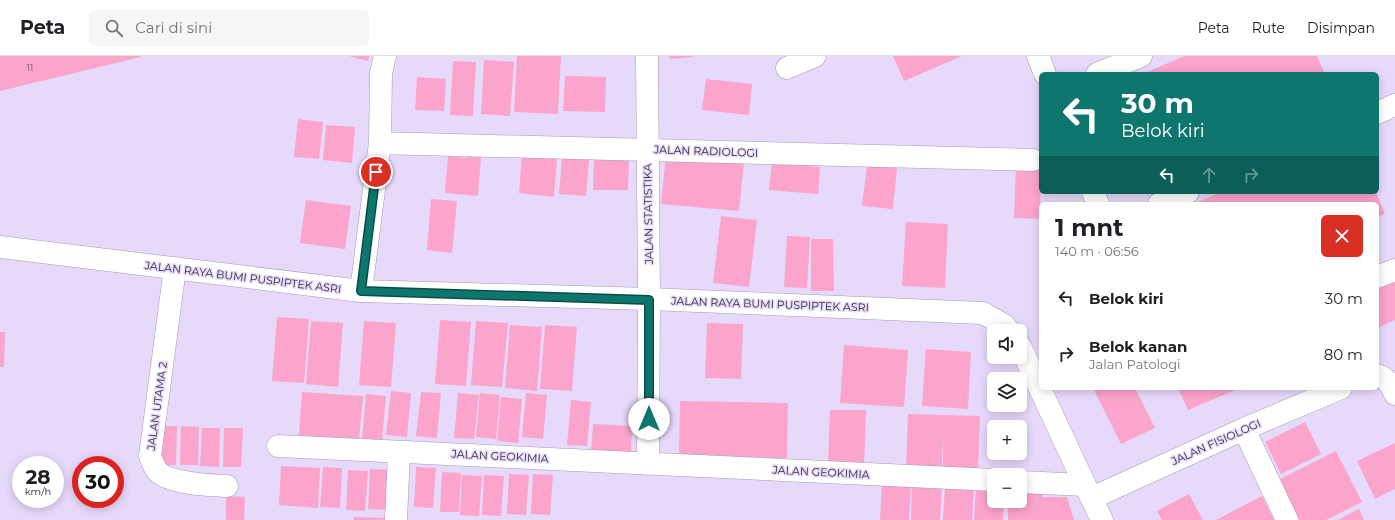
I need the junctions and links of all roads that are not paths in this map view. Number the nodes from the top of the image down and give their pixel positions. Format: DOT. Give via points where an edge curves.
graph roads {
  1 [pos="385,56"];
  2 [pos="647,56"];
  3 [pos="815,56"];
  4 [pos="1038,56"];
  5 [pos="1140,56"];
  6 [pos="787,68"];
  7 [pos="1044,72"];
  8 [pos="1102,72"];
  9 [pos="1395,105"];
  10 [pos="1379,112"];
  11 [pos="380,143"];
  12 [pos="647,150"];
  13 [pos="1033,160"];
  14 [pos="1183,194"];
  15 [pos="1164,202"];
  16 [pos="0,247"];
  17 [pos="175,268"];
  18 [pos="1395,270"];
  19 [pos="1379,276"];
  20 [pos="361,291"];
  21 [pos="649,300"];
  22 [pos="1002,324"];
  23 [pos="1027,361"];
  24 [pos="1379,375"];
  25 [pos="1039,387"];
  26 [pos="1040,390"];
  27 [pos="1336,390"];
  28 [pos="1395,394"];
  29 [pos="1244,429"];
  30 [pos="278,446"];
  31 [pos="399,452"];
  32 [pos="648,464"];
  33 [pos="987,480"];
  34 [pos="1027,483"];
  35 [pos="227,486"];
  36 [pos="1088,492"];
  37 [pos="396,520"];
  38 [pos="1102,520"];
  39 [pos="1287,520"];
  1 -- 11 [label="street" via="381,73"];
  2 -- 12 [label="street, JALAN STATISTIKA"];
  3 -- 6 [label="street"];
  4 -- 7 [label="street"];
  5 -- 8 [label="street"];
  9 -- 10 [label="street"];
  11 -- 12 [label="street, JALAN RADIOLOGI"];
  11 -- 20 [label="street"];
  12 -- 13 [label="street, JALAN RADIOLOGI"];
  12 -- 21 [label="street, JALAN STATISTIKA"];
  14 -- 15 [label="street"];
  16 -- 17 [label="street, JALAN RAYA BUMI PUSPIPTEK ASRI"];
  17 -- 20 [label="street, JALAN RAYA BUMI PUSPIPTEK ASRI"];
  17 -- 35 [label="street, JALAN UTAMA 2" via="150,456 159,472 167,477 196,485"];
  18 -- 19 [label="street"];
  20 -- 21 [label="street, JALAN RAYA BUMI PUSPIPTEK ASRI"];
  21 -- 22 [label="street, JALAN RAYA BUMI PUSPIPTEK ASRI" via="983,313"];
  21 -- 32 [label="street"];
  23 -- 25 [label="street"];
  24 -- 28 [label="street" via="1391,385"];
  26 -- 36 [label="street"];
  27 -- 29 [label="street, JALAN FISIOLOGI"];
  29 -- 36 [label="street, JALAN FISIOLOGI"];
  29 -- 39 [label="street"];
  30 -- 31 [label="street, JALAN GEOKIMIA"];
  31 -- 32 [label="street, JALAN GEOKIMIA"];
  31 -- 37 [label="street"];
  32 -- 33 [label="street, JALAN GEOKIMIA"];
  34 -- 36 [label="street"];
  36 -- 38 [label="street"];
}
